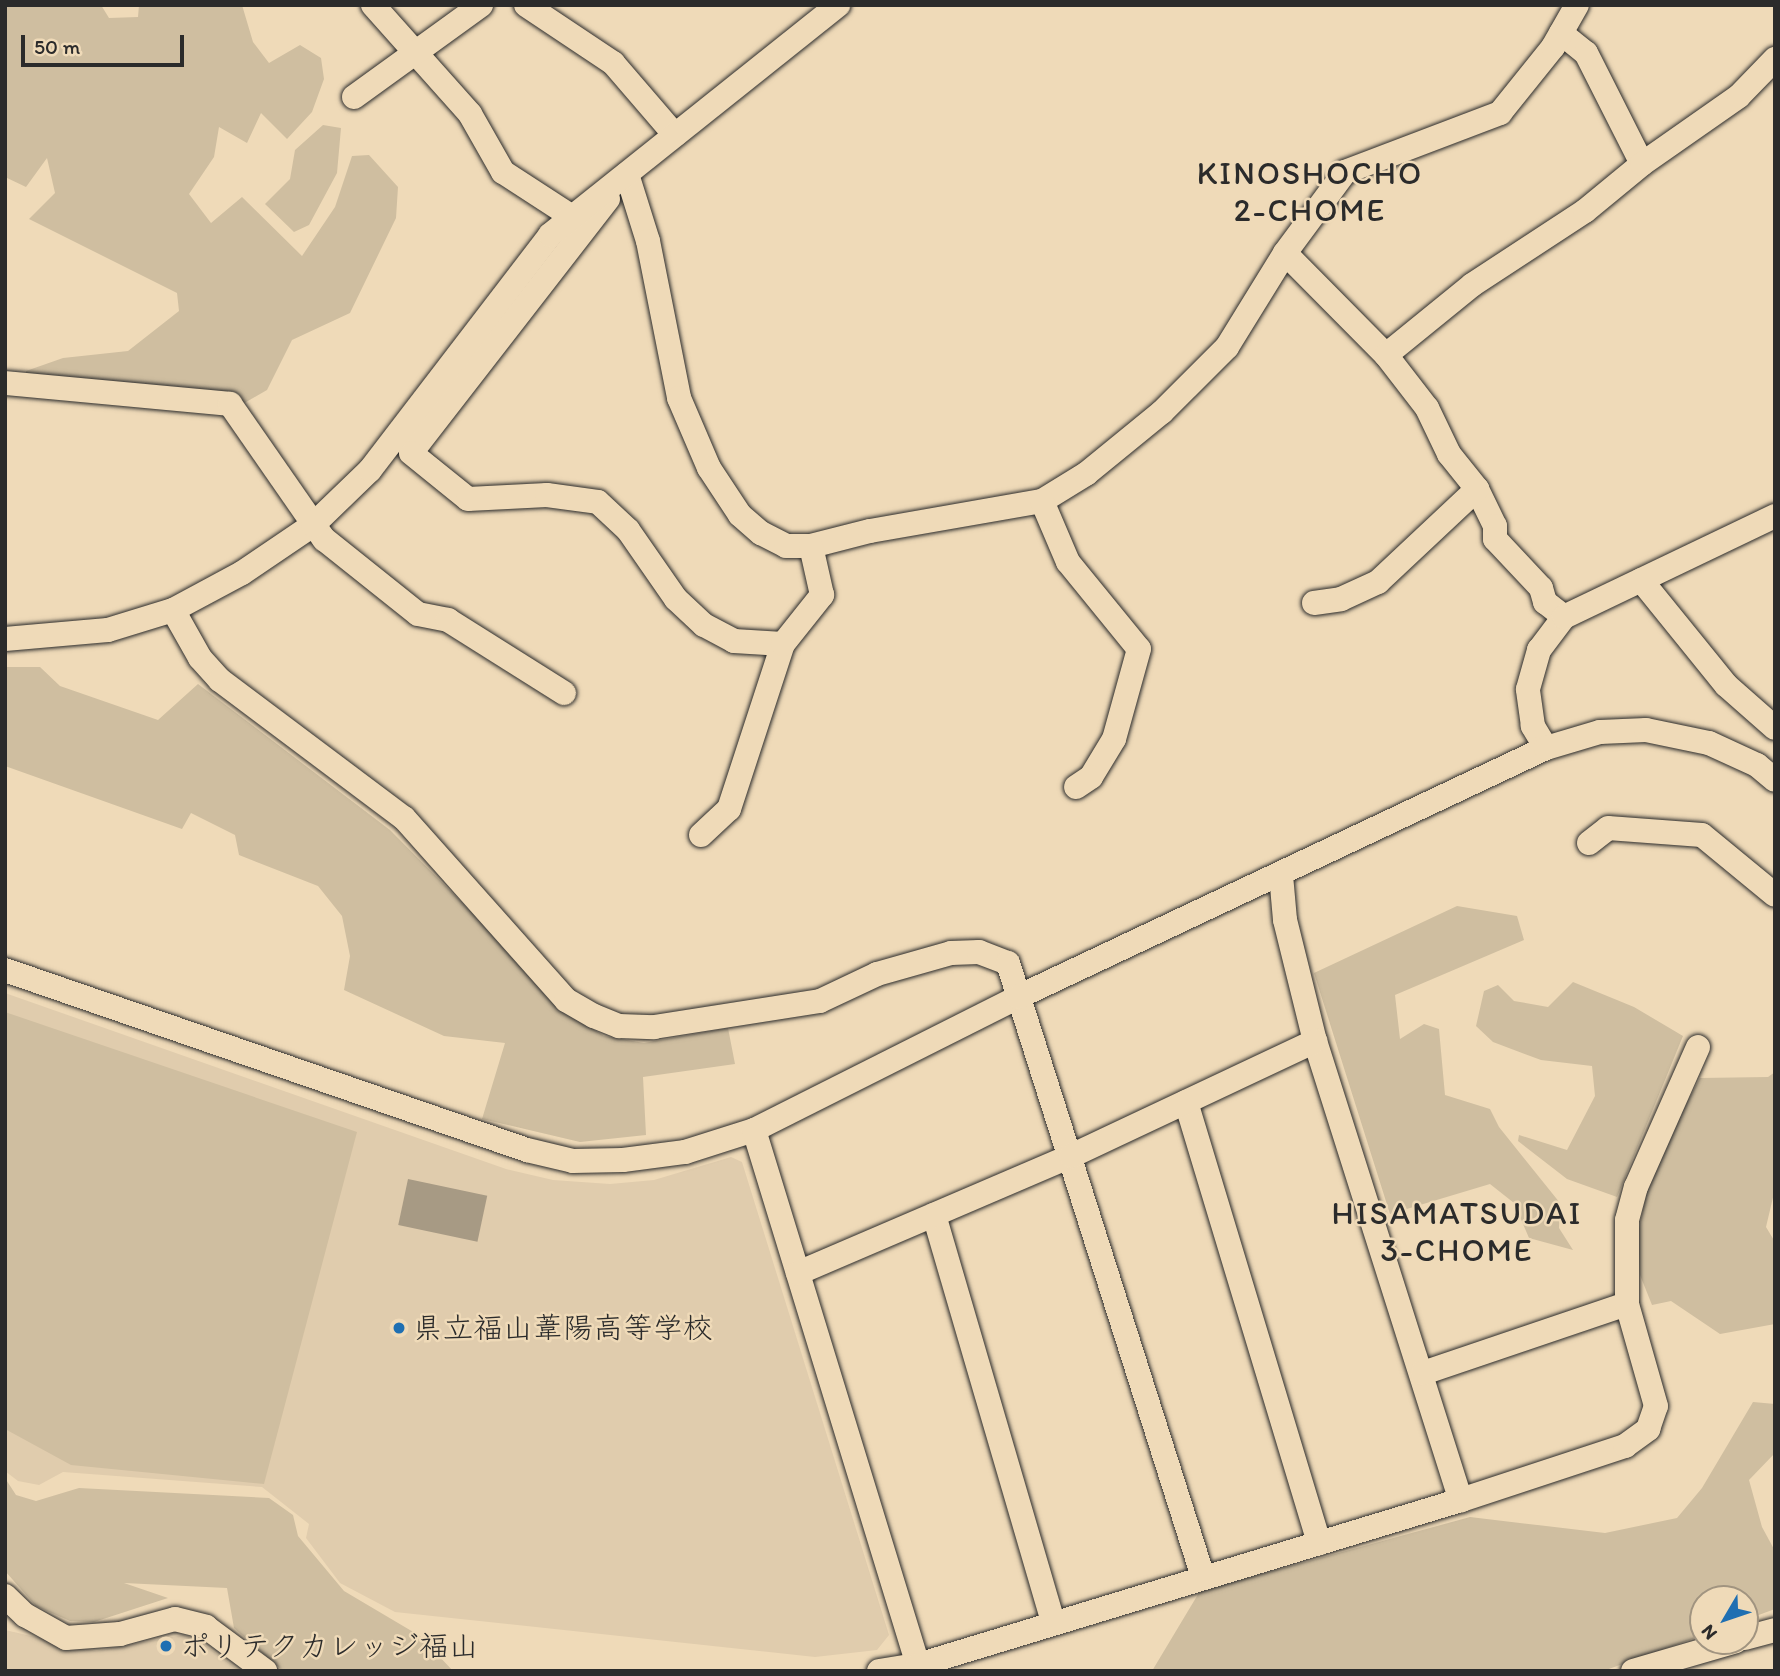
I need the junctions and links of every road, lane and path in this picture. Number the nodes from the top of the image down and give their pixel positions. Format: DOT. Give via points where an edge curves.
graph roads {
  1 [pos="373,5"];
  2 [pos="481,5"];
  3 [pos="526,5"];
  4 [pos="838,5"];
  5 [pos="1577,5"];
  6 [pos="1561,33"];
  7 [pos="413,54"];
  8 [pos="1775,60"];
  9 [pos="354,97"];
  10 [pos="675,135"];
  11 [pos="1642,164"];
  12 [pos="627,174"];
  13 [pos="578,222"];
  14 [pos="1285,253"];
  15 [pos="1386,355"];
  16 [pos="5,383"];
  17 [pos="1477,489"];
  18 [pos="1042,501"];
  19 [pos="1775,516"];
  20 [pos="313,525"];
  21 [pos="811,546"];
  22 [pos="1641,580"];
  23 [pos="1314,603"];
  24 [pos="173,610"];
  25 [pos="1564,617"];
  26 [pos="5,639"];
  27 [pos="783,644"];
  28 [pos="564,694"];
  29 [pos="1775,728"];
  30 [pos="1546,748"];
  31 [pos="1775,780"];
  32 [pos="1076,787"];
  33 [pos="701,835"];
  34 [pos="1589,843"];
  35 [pos="1282,875"];
  36 [pos="1775,895"];
  37 [pos="5,970"];
  38 [pos="1018,998"];
  39 [pos="1315,1041"];
  40 [pos="1698,1047"];
  41 [pos="1185,1102"];
  42 [pos="754,1130"];
  43 [pos="1070,1156"];
  44 [pos="934,1215"];
  45 [pos="798,1273"];
  46 [pos="1627,1304"];
  47 [pos="1423,1373"];
  48 [pos="1461,1500"];
  49 [pos="1319,1543"];
  50 [pos="1203,1577"];
  51 [pos="5,1596"];
  52 [pos="1053,1623"];
  53 [pos="1689,1655"];
  54 [pos="918,1665"];
  55 [pos="265,1671"];
  56 [pos="879,1671"];
  57 [pos="1633,1671"];
  1 -- 7 [label="street"];
  2 -- 7 [label="street"];
  3 -- 10 [label="street" via="613,63"];
  4 -- 10 [label="street"];
  5 -- 6 [label="street"];
  6 -- 11 [label="street" via="1586,53"];
  6 -- 14 [label="street" via="1500,113 1345,172"];
  7 -- 9 [label="street"];
  7 -- 13 [label="street" via="470,114 503,172"];
  8 -- 11 [label="street" via="1739,96"];
  10 -- 12 [label="street"];
  11 -- 15 [label="street" via="1585,211 1472,285"];
  12 -- 13 [label="street"];
  12 -- 21 [label="street" via="649,241 679,398 709,468 740,514 761,533 786,546"];
  13 -- 20 [label="street" via="550,234 370,470"];
  13 -- 27 [label="street" via="411,453 468,499 547,495 598,502 628,530 676,599 704,625 734,641"];
  14 -- 15 [label="street"];
  14 -- 18 [label="street" via="1227,347 1119,448"];
  15 -- 17 [label="street" via="1427,408 1449,454"];
  16 -- 20 [label="street" via="230,404"];
  17 -- 23 [label="street" via="1378,582 1341,599"];
  17 -- 25 [label="street" via="1495,526 1496,539 1541,588 1545,602"];
  18 -- 21 [label="street"];
  18 -- 32 [label="street" via="1068,562 1139,649 1114,739 1091,777"];
  19 -- 22 [label="street"];
  20 -- 24 [label="street" via="242,573"];
  20 -- 28 [label="street" via="324,539 418,614 448,620 509,654"];
  21 -- 27 [label="street" via="821,595"];
  22 -- 25 [label="street"];
  22 -- 29 [label="street" via="1726,685"];
  24 -- 26 [label="street" via="108,630"];
  24 -- 38 [label="street" via="200,658 220,680 404,818 566,1000 594,1016 619,1026 654,1027 820,1001 877,974 951,953 979,952 1008,963"];
  25 -- 30 [label="street" via="1539,650 1528,689 1533,726"];
  27 -- 33 [label="street" via="729,809"];
  30 -- 31 [label="street" via="1600,732 1646,730 1709,743 1757,765"];
  30 -- 35 [label="street"];
  34 -- 36 [label="street" via="1608,828 1702,835"];
  35 -- 38 [label="street"];
  35 -- 39 [label="street" via="1285,920"];
  37 -- 42 [label="street" via="527,1150 573,1161 685,1152"];
  38 -- 42 [label="street"];
  38 -- 43 [label="street"];
  39 -- 41 [label="street"];
  39 -- 47 [label="street"];
  40 -- 46 [label="street" via="1626,1220"];
  41 -- 43 [label="street"];
  41 -- 49 [label="street"];
  42 -- 45 [label="street"];
  43 -- 44 [label="street"];
  43 -- 50 [label="street"];
  44 -- 45 [label="street"];
  44 -- 52 [label="street"];
  45 -- 54 [label="street"];
  46 -- 47 [label="street"];
  46 -- 48 [label="street" via="1656,1406 1648,1429 1625,1446"];
  47 -- 48 [label="street"];
  48 -- 49 [label="street"];
  49 -- 50 [label="street"];
  50 -- 52 [label="street"];
  51 -- 55 [label="street" via="25,1615 66,1638 120,1633 175,1619 206,1627"];
  52 -- 54 [label="street"];
  53 -- 57 [label="street"];
  54 -- 56 [label="street"];
}
